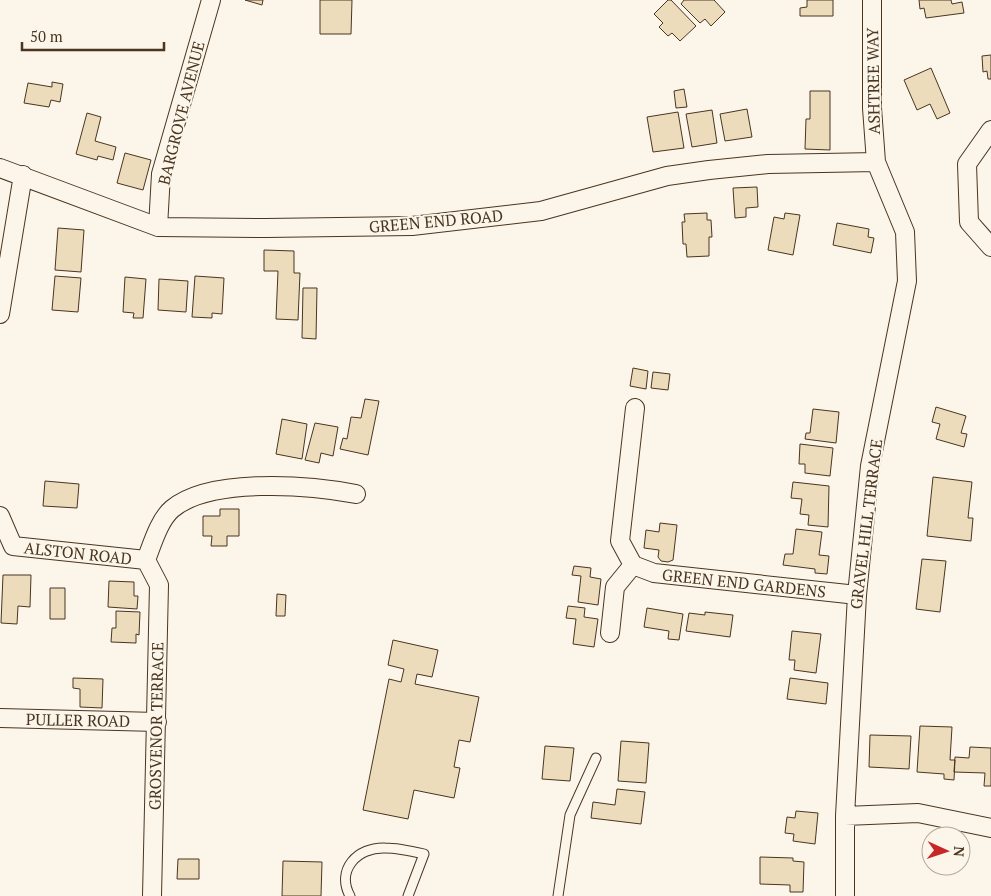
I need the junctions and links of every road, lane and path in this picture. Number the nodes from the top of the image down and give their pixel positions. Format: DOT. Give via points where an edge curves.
graph roads {
  1 [pos="211,0"];
  2 [pos="872,0"];
  3 [pos="991,130"];
  4 [pos="876,162"];
  5 [pos="0,168"];
  6 [pos="22,176"];
  7 [pos="158,227"];
  8 [pos="991,247"];
  9 [pos="0,314"];
  10 [pos="635,408"];
  11 [pos="356,494"];
  12 [pos="0,516"];
  13 [pos="146,560"];
  14 [pos="632,565"];
  15 [pos="857,595"];
  16 [pos="610,633"];
  17 [pos="0,718"];
  18 [pos="157,722"];
  19 [pos="596,758"];
  20 [pos="845,816"];
  21 [pos="991,828"];
  22 [pos="152,896"];
  23 [pos="350,896"];
  24 [pos="408,896"];
  25 [pos="558,896"];
  26 [pos="845,896"];
  1 -- 7 [label="street, BARGROVE AVENUE" via="161,174"];
  2 -- 4 [label="street, ASHTREE WAY" via="872,108"];
  3 -- 8 [label="street" via="967,164 969,222"];
  4 -- 7 [label="street, GREEN END ROAD" via="768,164 709,170 668,176 541,211 412,226"];
  4 -- 15 [label="street, GRAVEL HILL TERRACE" via="905,232 907,281 870,466"];
  5 -- 6 [label="street, GREEN END ROAD"];
  6 -- 7 [label="street, GREEN END ROAD"];
  6 -- 9 [label="street"];
  10 -- 14 [label="street" via="620,541"];
  11 -- 13 [label="street" via="322,487 289,486 244,487 201,495 170,510"];
  12 -- 13 [label="street, ALSTON ROAD" via="13,546"];
  13 -- 18 [label="street, GROSVENOR TERRACE" via="159,585"];
  14 -- 15 [label="street, GREEN END GARDENS" via="654,573"];
  14 -- 16 [label="street" via="615,587"];
  15 -- 20 [label="street, GRAVEL HILL TERRACE"];
  17 -- 18 [label="street, PULLER ROAD"];
  18 -- 22 [label="street, GROSVENOR TERRACE"];
  19 -- 25 [label="lane" via="570,815"];
  20 -- 21 [label="street" via="918,813"];
  20 -- 26 [label="street, GRAVEL HILL TERRACE"];
  23 -- 24 [label="lane" via="344,876 350,862 364,852 383,848 424,854"];
}
